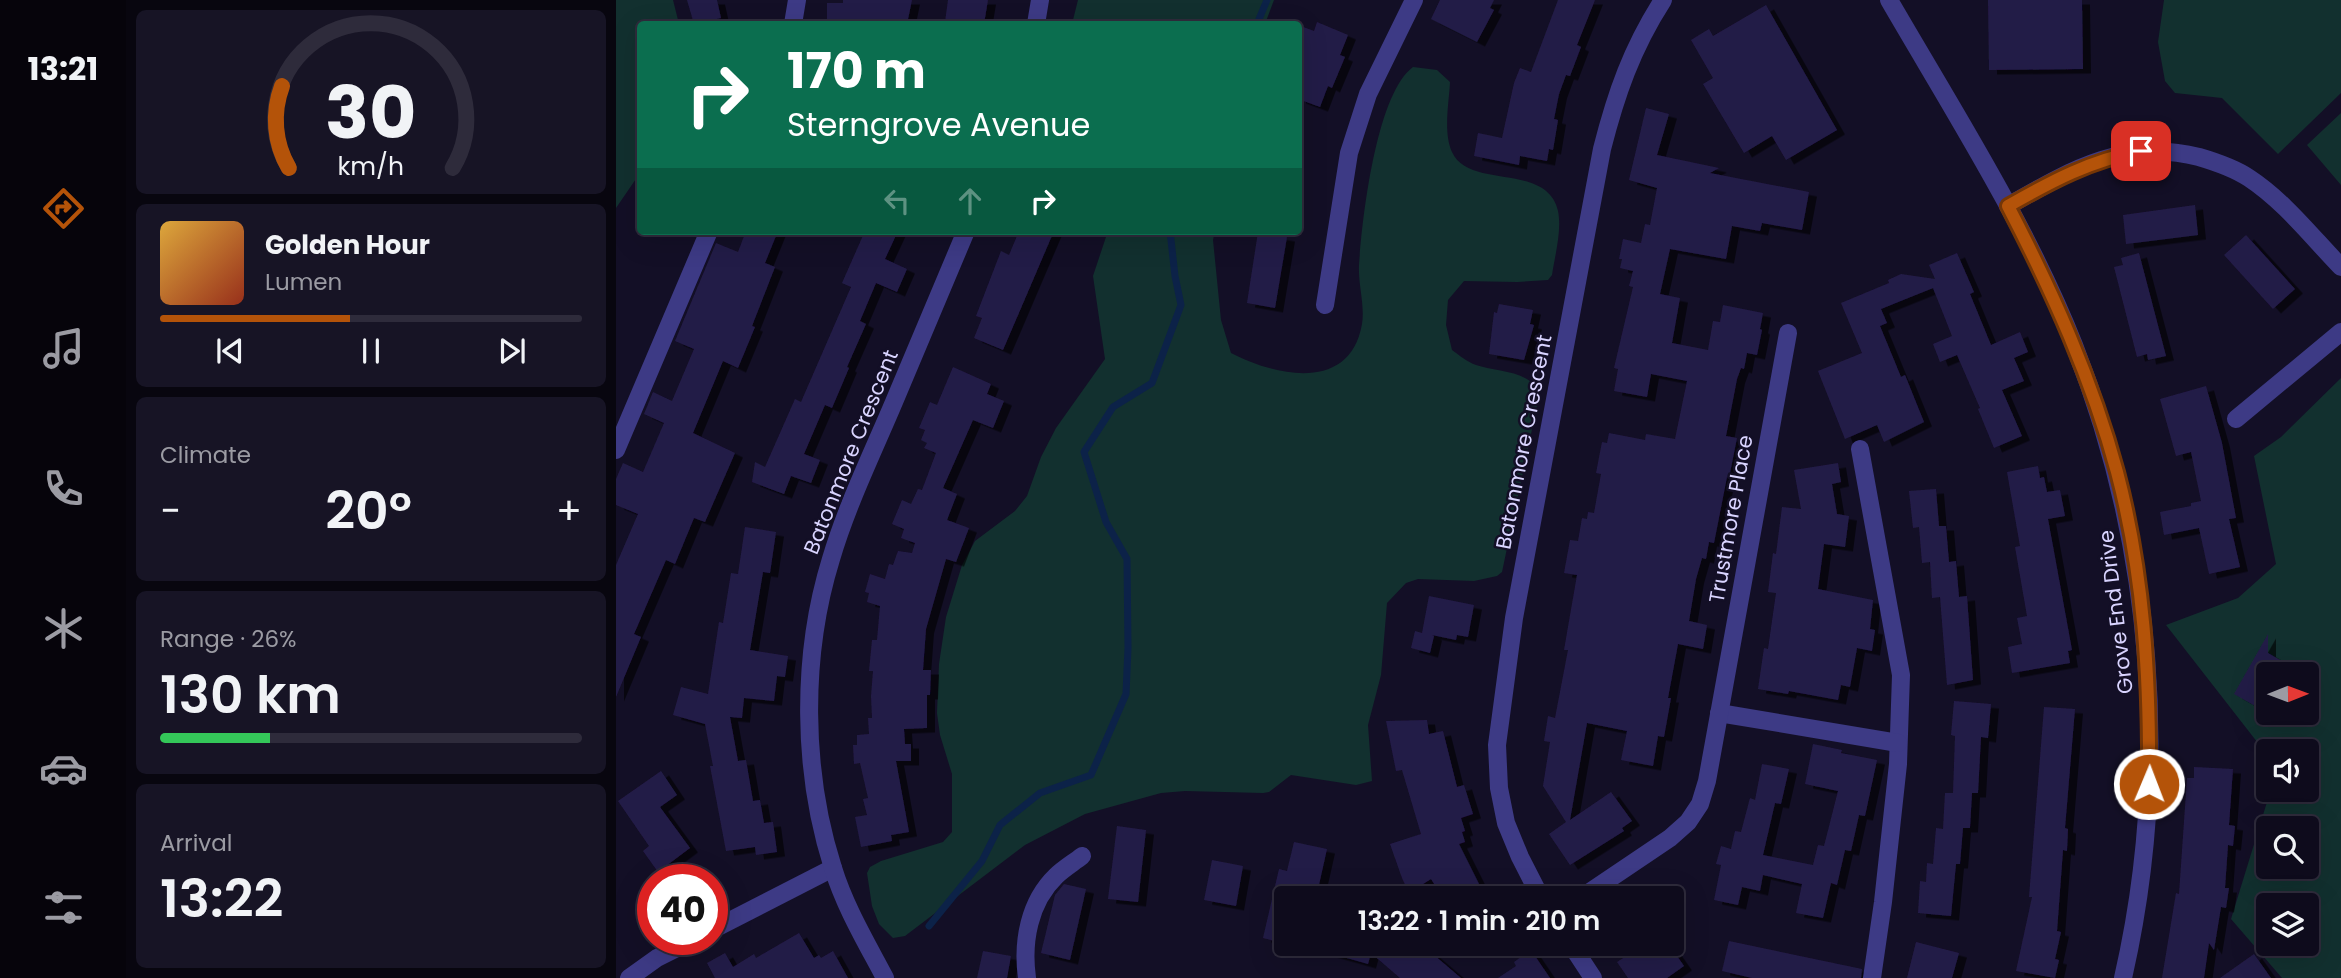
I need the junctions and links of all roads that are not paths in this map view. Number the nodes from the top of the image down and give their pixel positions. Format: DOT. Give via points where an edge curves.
graph roads {
  1 [pos="797,0"];
  2 [pos="1040,0"];
  3 [pos="1414,0"];
  4 [pos="1663,0"];
  5 [pos="1889,0"];
  6 [pos="794,21"];
  7 [pos="1036,21"];
  8 [pos="2008,206"];
  9 [pos="707,235"];
  10 [pos="964,235"];
  11 [pos="2341,267"];
  12 [pos="1325,305"];
  13 [pos="2341,332"];
  14 [pos="1788,333"];
  15 [pos="2236,419"];
  16 [pos="1860,449"];
  17 [pos="616,450"];
  18 [pos="1719,713"];
  19 [pos="1898,743"];
  20 [pos="1082,856"];
  21 [pos="833,868"];
  22 [pos="1535,886"];
  23 [pos="1599,886"];
  24 [pos="728,922"];
  25 [pos="663,955"];
  26 [pos="1579,956"];
  27 [pos="629,978"];
  28 [pos="885,978"];
  29 [pos="1027,978"];
  30 [pos="1594,978"];
  31 [pos="1872,978"];
  32 [pos="2123,978"];
  1 -- 6 [label="street"];
  2 -- 7 [label="street"];
  3 -- 12 [label="street" via="1368,94 1349,153"];
  4 -- 22 [label="street, Batonmore Crescent" via="1618,89 1602,149 1514,618 1497,745 1499,788 1506,823"];
  5 -- 8 [label="street, Grove End Drive"];
  8 -- 11 [label="street" via="2062,176 2112,156 2176,151 2248,177"];
  8 -- 32 [label="street, Grove End Drive" via="2091,390 2116,471 2143,614 2150,705 2149,784 2143,861"];
  9 -- 17 [label="street"];
  10 -- 21 [label="street, Batonmore Crescent" via="848,509 821,602 808,706 810,754"];
  13 -- 15 [label="street"];
  14 -- 18 [label="street, Trustmore Place"];
  16 -- 19 [label="street" via="1901,675"];
  18 -- 19 [label="street"];
  18 -- 23 [label="street, Trustmore Place" via="1707,781 1688,822"];
  19 -- 31 [label="street"];
  20 -- 29 [label="street" via="1056,876 1032,910"];
  21 -- 24 [label="street"];
  21 -- 28 [label="street, Batonmore Crescent"];
  25 -- 27 [label="street"];
  26 -- 30 [label="street"];
}
